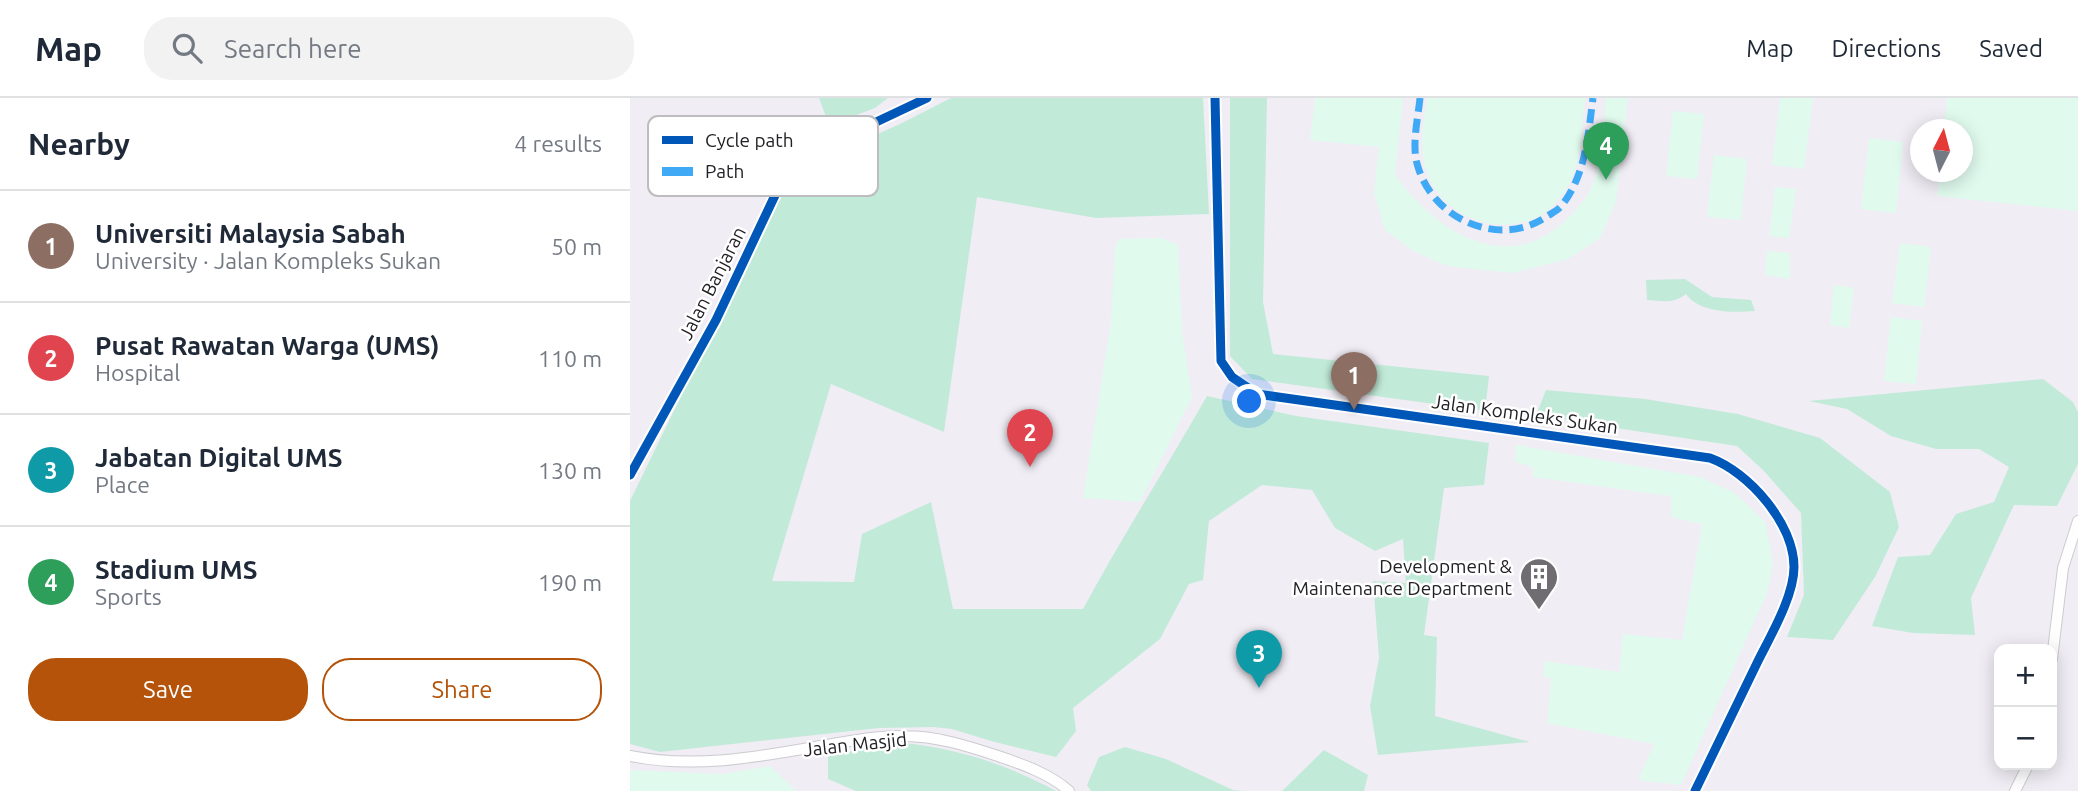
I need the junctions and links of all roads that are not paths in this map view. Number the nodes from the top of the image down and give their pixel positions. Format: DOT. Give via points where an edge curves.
graph roads {
  1 [pos="927,98"];
  2 [pos="1215,98"];
  3 [pos="878,121"];
  4 [pos="775,196"];
  5 [pos="630,475"];
  6 [pos="2078,521"];
  7 [pos="2054,644"];
  8 [pos="630,756"];
  9 [pos="2026,770"];
  10 [pos="1069,791"];
  11 [pos="1695,791"];
  12 [pos="2015,791"];
  1 -- 3 [label="street, Jalan Banjaran"];
  2 -- 11 [label="street, Jalan Kompleks Sukan" via="1221,361 1232,377 1257,394 1710,458 1751,483 1775,513 1795,565 1792,586"];
  4 -- 5 [label="street, Jalan Banjaran" via="716,320"];
  6 -- 7 [label="street" via="2063,568"];
  8 -- 10 [label="street, Jalan Masjid" via="728,761 904,736 947,741 1017,762"];
  9 -- 12 [label="street"];
}
